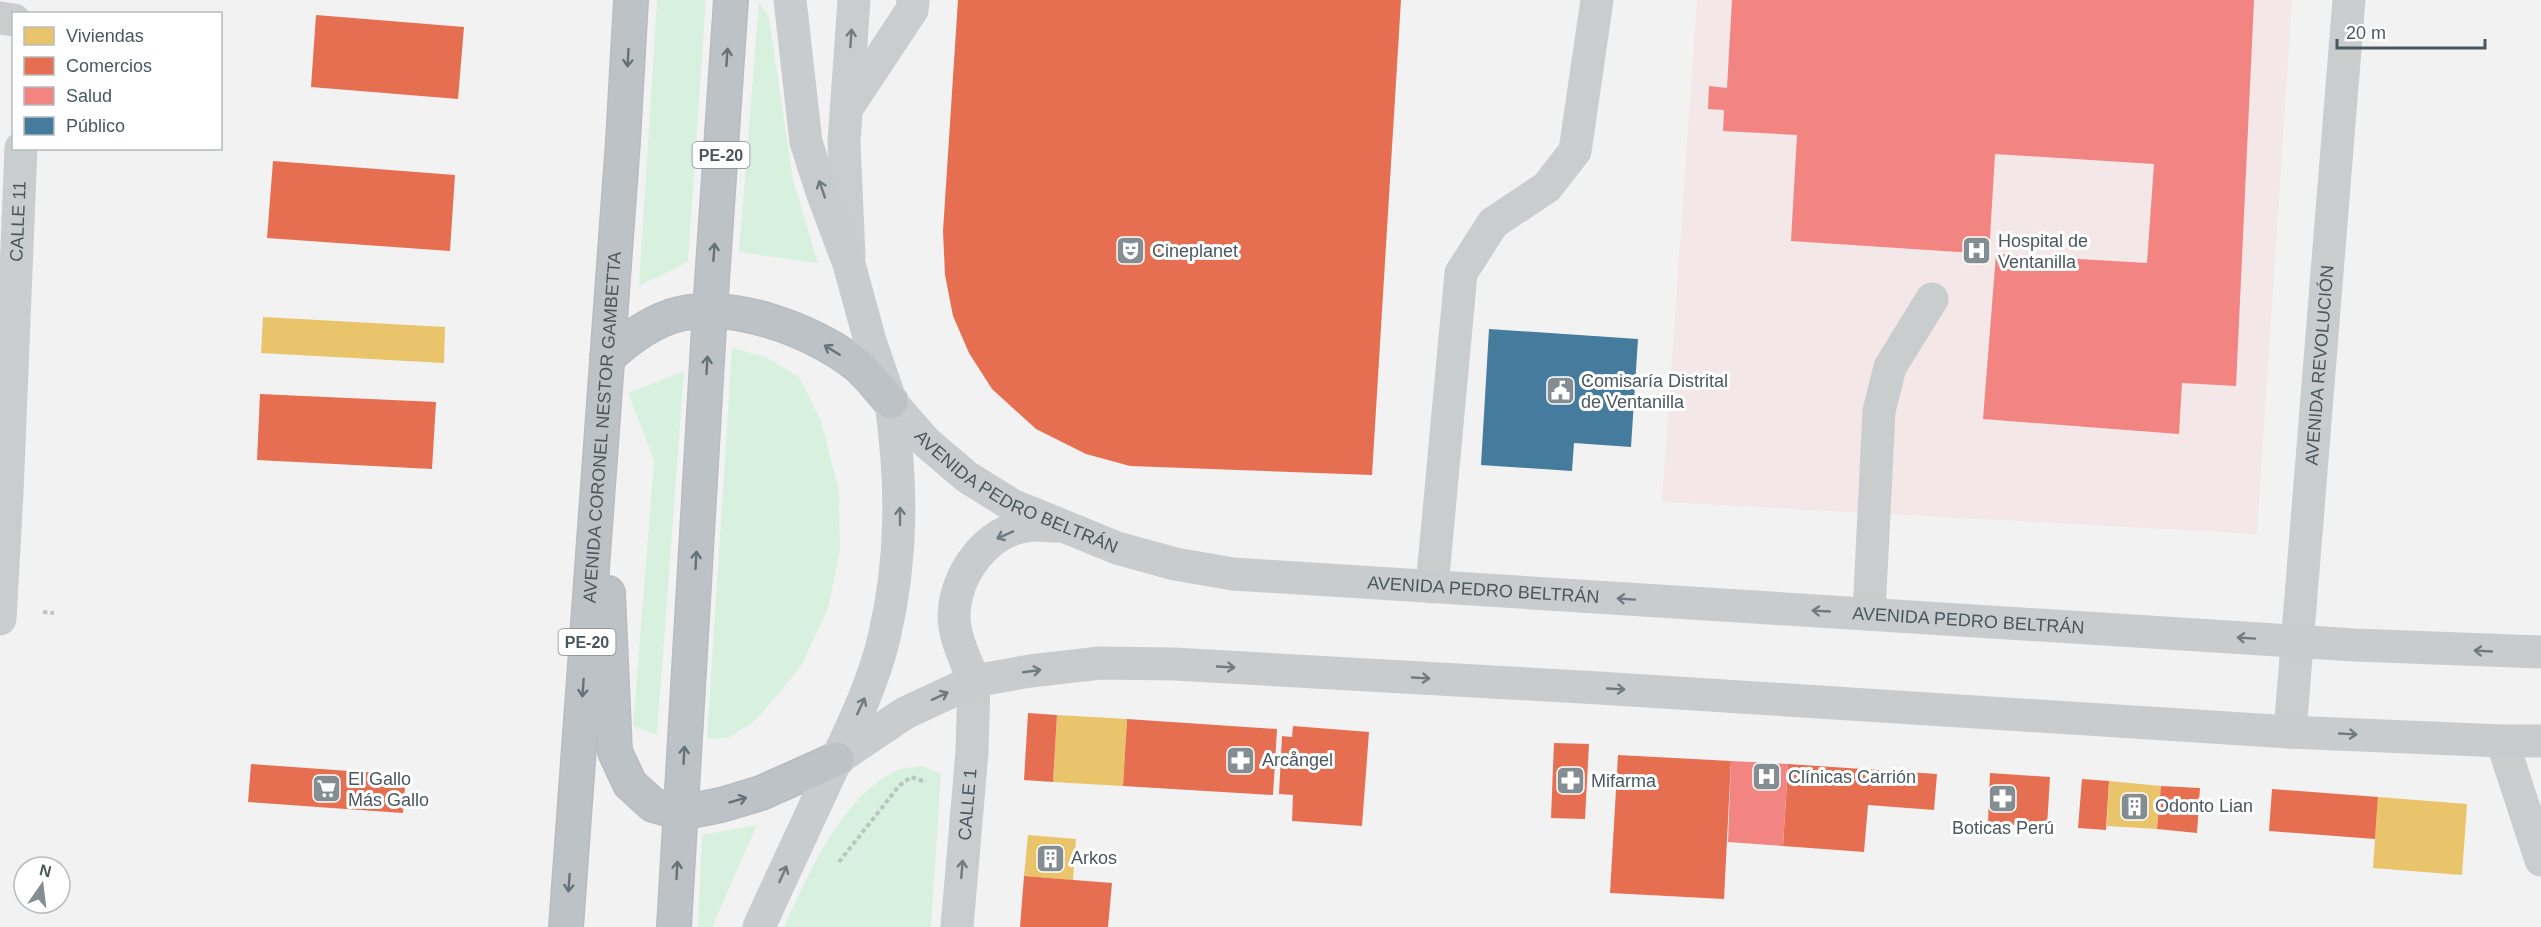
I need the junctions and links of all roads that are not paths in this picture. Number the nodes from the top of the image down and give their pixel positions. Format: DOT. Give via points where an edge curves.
graph roads {
  1 [pos="631,0"];
  2 [pos="731,0"];
  3 [pos="790,0"];
  4 [pos="854,0"];
  5 [pos="913,0"];
  6 [pos="1597,0"];
  7 [pos="2349,0"];
  8 [pos="846,109"];
  9 [pos="21,150"];
  10 [pos="849,264"];
  11 [pos="1932,299"];
  12 [pos="710,310"];
  13 [pos="607,358"];
  14 [pos="891,402"];
  15 [pos="601,441"];
  16 [pos="1062,526"];
  17 [pos="2,554"];
  18 [pos="1432,587"];
  19 [pos="1869,614"];
  20 [pos="0,619"];
  21 [pos="2296,641"];
  22 [pos="2541,652"];
  23 [pos="974,681"];
  24 [pos="2290,732"];
  25 [pos="2502,741"];
  26 [pos="2541,741"];
  27 [pos="837,759"];
  28 [pos="681,813"];
  29 [pos="2541,860"];
  30 [pos="566,927"];
  31 [pos="674,927"];
  32 [pos="759,927"];
  33 [pos="957,927"];
  1 -- 13 [label="highway, AVENIDA CORONEL NESTOR GAMBETTA / PE-20, one-way"];
  12 -- 2 [label="highway, PE-20, one-way"];
  10 -- 3 [label="main road, AVENIDA PEDRO BELTRÁN, one-way" via="806,142"];
  8 -- 4 [label="street, one-way"];
  5 -- 8 [label="street" via="912,10"];
  6 -- 18 [label="street" via="1575,151 1547,187 1493,224 1461,273"];
  7 -- 21 [label="street, AVENIDA REVOLUCIÓN"];
  8 -- 10 [label="street"];
  9 -- 17 [label="street, CALLE 11"];
  10 -- 14 [label="main road, AVENIDA PEDRO BELTRÁN"];
  11 -- 19 [label="street" via="1890,367 1879,411"];
  12 -- 13 [label="highway" via="673,316 637,332"];
  14 -- 12 [label="highway, one-way" via="857,365 812,337 762,319"];
  28 -- 12 [label="highway, PE-20, one-way"];
  13 -- 15 [label="highway, AVENIDA CORONEL NESTOR GAMBETTA / PE-20"];
  14 -- 16 [label="main road, AVENIDA PEDRO BELTRÁN" via="926,442 967,477 1012,505"];
  27 -- 14 [label="main road, one-way" via="866,696 884,638 895,580 900,521 899,461"];
  15 -- 28 [label="highway" via="615,752 630,784 653,806"];
  15 -- 30 [label="highway, AVENIDA CORONEL NESTOR GAMBETTA / PE-20, one-way"];
  16 -- 18 [label="main road, AVENIDA PEDRO BELTRÁN" via="1117,548 1233,574"];
  16 -- 23 [label="main road, one-way" via="1029,525 999,536 974,557 958,585 954,617"];
  17 -- 20 [label="street, CALLE 11"];
  19 -- 18 [label="main road, AVENIDA PEDRO BELTRÁN, one-way"];
  21 -- 19 [label="main road, AVENIDA PEDRO BELTRÁN, one-way"];
  22 -- 21 [label="main road, AVENIDA PEDRO BELTRÁN, one-way"];
  21 -- 24 [label="street, AVENIDA REVOLUCIÓN"];
  23 -- 24 [label="main road, one-way" via="1100,663 1174,664"];
  27 -- 23 [label="main road, one-way" via="905,713"];
  33 -- 23 [label="street, CALLE 1, one-way"];
  24 -- 25 [label="main road, one-way"];
  25 -- 26 [label="main road"];
  25 -- 29 [label="street"];
  28 -- 27 [label="highway, one-way" via="761,794"];
  32 -- 27 [label="main road, one-way"];
  31 -- 28 [label="highway, PE-20, one-way"];
}
